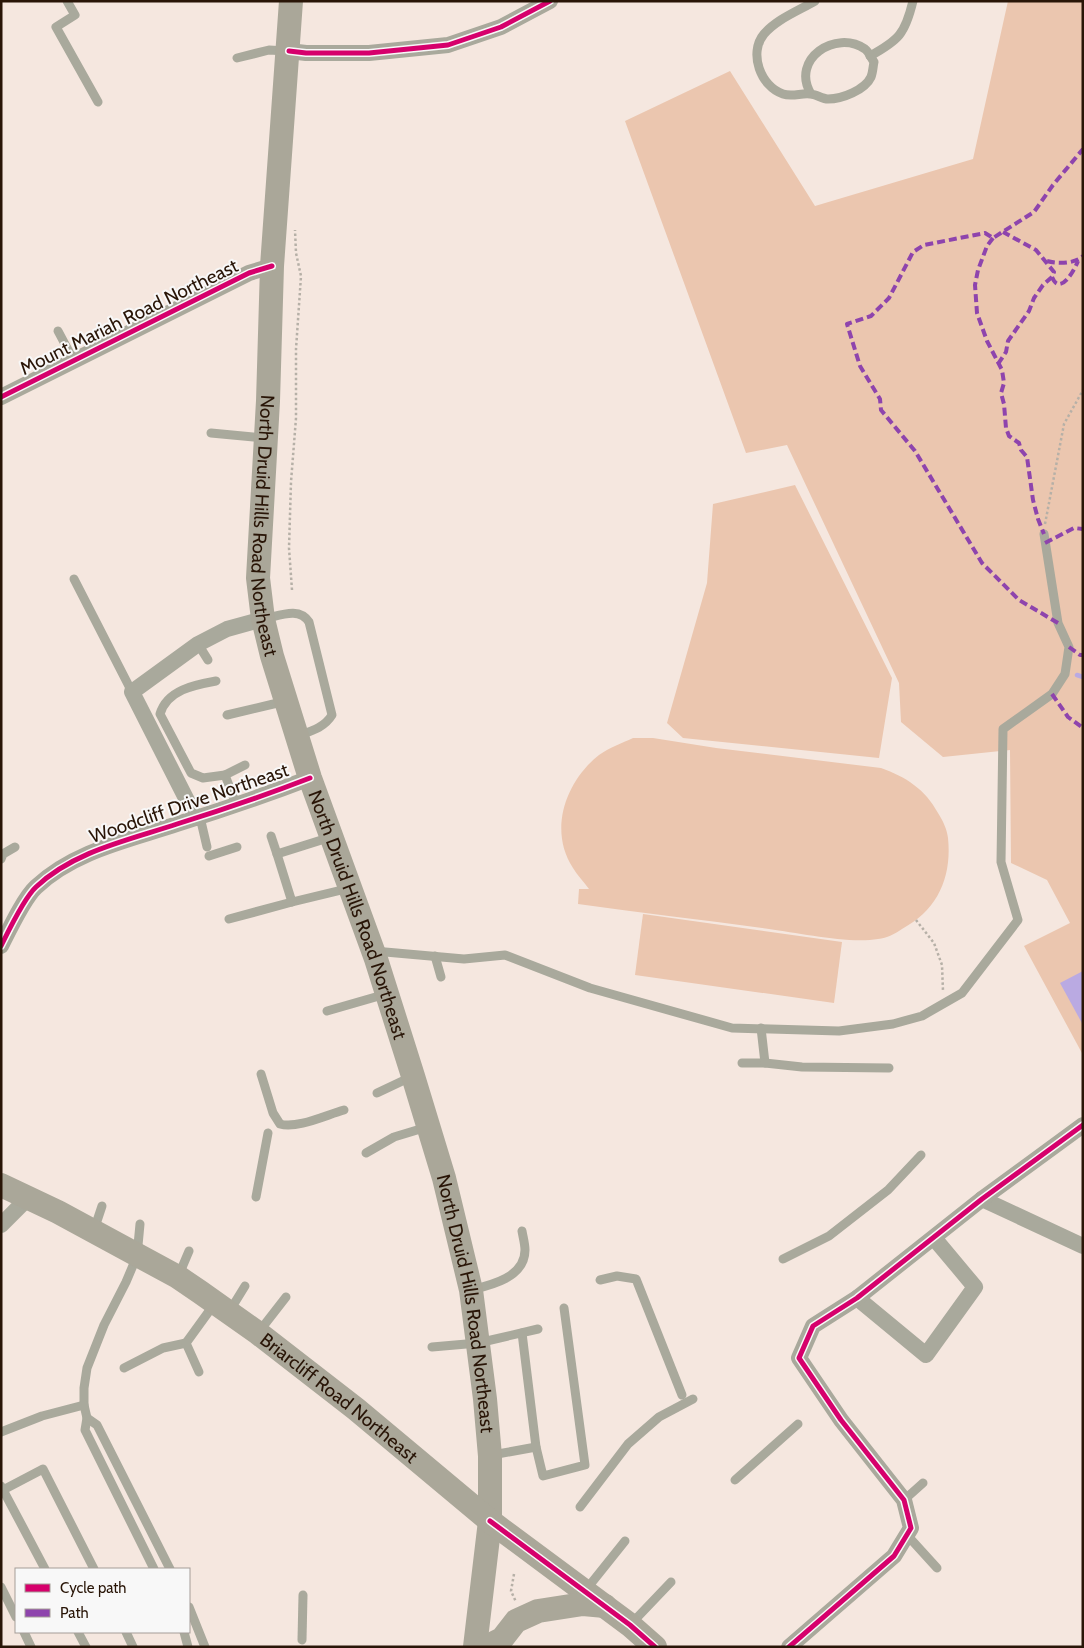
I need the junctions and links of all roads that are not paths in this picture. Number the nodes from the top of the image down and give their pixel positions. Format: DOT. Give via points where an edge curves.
graph roads {
  1 [pos="67,1"];
  2 [pos="291,1"];
  3 [pos="550,1"];
  4 [pos="815,1"];
  5 [pos="913,1"];
  6 [pos="289,51"];
  7 [pos="870,56"];
  8 [pos="237,58"];
  9 [pos="811,94"];
  10 [pos="98,102"];
  11 [pos="272,266"];
  12 [pos="58,331"];
  13 [pos="74,361"];
  14 [pos="1,397"];
  15 [pos="211,433"];
  16 [pos="265,438"];
  17 [pos="1044,534"];
  18 [pos="74,579"];
  19 [pos="263,619"];
  20 [pos="198,644"];
  21 [pos="208,660"];
  22 [pos="216,681"];
  23 [pos="132,692"];
  24 [pos="286,701"];
  25 [pos="228,715"];
  26 [pos="297,736"];
  27 [pos="245,765"];
  28 [pos="226,775"];
  29 [pos="310,778"];
  30 [pos="236,804"];
  31 [pos="198,818"];
  32 [pos="271,836"];
  33 [pos="331,837"];
  34 [pos="15,847"];
  35 [pos="237,847"];
  36 [pos="277,854"];
  37 [pos="2,855"];
  38 [pos="350,888"];
  39 [pos="292,902"];
  40 [pos="229,919"];
  41 [pos="1,946"];
  42 [pos="372,950"];
  43 [pos="435,956"];
  44 [pos="441,977"];
  45 [pos="386,994"];
  46 [pos="327,1011"];
  47 [pos="761,1028"];
  48 [pos="765,1063"];
  49 [pos="742,1064"];
  50 [pos="889,1068"];
  51 [pos="261,1074"];
  52 [pos="413,1076"];
  53 [pos="376,1093"];
  54 [pos="344,1110"];
  55 [pos="1083,1125"];
  56 [pos="428,1126"];
  57 [pos="268,1133"];
  58 [pos="366,1153"];
  59 [pos="921,1155"];
  60 [pos="1,1184"];
  61 [pos="256,1197"];
  62 [pos="28,1198"];
  63 [pos="982,1199"];
  64 [pos="102,1206"];
  65 [pos="140,1224"];
  66 [pos="1,1225"];
  67 [pos="522,1230"];
  68 [pos="93,1231"];
  69 [pos="934,1238"];
  70 [pos="1083,1246"];
  71 [pos="189,1251"];
  72 [pos="137,1256"];
  73 [pos="783,1259"];
  74 [pos="178,1277"];
  75 [pos="600,1280"];
  76 [pos="244,1286"];
  77 [pos="481,1288"];
  78 [pos="286,1297"];
  79 [pos="857,1298"];
  80 [pos="222,1307"];
  81 [pos="564,1308"];
  82 [pos="538,1330"];
  83 [pos="258,1333"];
  84 [pos="522,1333"];
  85 [pos="186,1343"];
  86 [pos="478,1343"];
  87 [pos="432,1347"];
  88 [pos="124,1368"];
  89 [pos="199,1372"];
  90 [pos="682,1394"];
  91 [pos="693,1399"];
  92 [pos="84,1405"];
  93 [pos="86,1418"];
  94 [pos="798,1424"];
  95 [pos="1,1432"];
  96 [pos="536,1447"];
  97 [pos="490,1456"];
  98 [pos="735,1480"];
  99 [pos="923,1483"];
  100 [pos="2,1489"];
  101 [pos="904,1500"];
  102 [pos="580,1507"];
  103 [pos="490,1521"];
  104 [pos="907,1535"];
  105 [pos="625,1541"];
  106 [pos="44,1568"];
  107 [pos="94,1568"];
  108 [pos="154,1568"];
  109 [pos="169,1568"];
  110 [pos="937,1568"];
  111 [pos="671,1582"];
  112 [pos="1,1587"];
  113 [pos="585,1591"];
  114 [pos="302,1595"];
  115 [pos="605,1606"];
  116 [pos="190,1609"];
  117 [pos="15,1615"];
  118 [pos="630,1625"];
  119 [pos="24,1633"];
  120 [pos="79,1633"];
  121 [pos="127,1633"];
  122 [pos="184,1633"];
  123 [pos="302,1640"];
  124 [pos="31,1647"];
  125 [pos="86,1647"];
  126 [pos="134,1647"];
  127 [pos="188,1647"];
  128 [pos="205,1647"];
  129 [pos="475,1647"];
  130 [pos="486,1647"];
  131 [pos="655,1647"];
  132 [pos="789,1647"];
  1 -- 10 [label="lane" via="75,15 56,27"];
  2 -- 6 [label="main road, North Druid Hills Road Northeast"];
  3 -- 6 [label="street" via="501,27 448,45 369,53"];
  4 -- 9 [label="lane" via="769,28 757,45 757,61 770,87 794,96"];
  5 -- 7 [label="lane" via="908,24 895,40"];
  6 -- 8 [label="lane" via="269,50"];
  6 -- 11 [label="main road, North Druid Hills Road Northeast"];
  7 -- 9 [label="lane" via="874,62 870,78 860,88 843,97 827,99"];
  7 -- 9 [label="lane" via="866,50 853,44 838,44 814,53 806,75 806,85"];
  11 -- 13 [label="street, Mount Mariah Road Northeast" via="250,273"];
  11 -- 16 [label="main road, North Druid Hills Road Northeast"];
  12 -- 13 [label="lane"];
  13 -- 14 [label="street, Mount Mariah Road Northeast"];
  15 -- 16 [label="lane"];
  16 -- 19 [label="main road, North Druid Hills Road Northeast" via="258,578"];
  17 -- 47 [label="lane" via="1058,623 1069,647 1065,674 1052,694 1003,729 1001,862 1018,920 962,993 922,1016 893,1024 839,1031"];
  18 -- 23 [label="lane"];
  19 -- 20 [label="street" via="227,629"];
  19 -- 24 [label="main road, North Druid Hills Road Northeast"];
  19 -- 26 [label="lane" via="299,613 309,622 332,715 320,728"];
  20 -- 21 [label="lane"];
  20 -- 23 [label="street"];
  22 -- 28 [label="lane" via="179,691 163,705 160,714 191,773 203,778"];
  23 -- 31 [label="street"];
  24 -- 25 [label="lane"];
  24 -- 26 [label="main road, North Druid Hills Road Northeast"];
  26 -- 29 [label="main road, North Druid Hills Road Northeast"];
  27 -- 28 [label="lane"];
  28 -- 30 [label="lane"];
  29 -- 30 [label="street, Woodcliff Drive Northeast"];
  29 -- 33 [label="main road, North Druid Hills Road Northeast"];
  30 -- 31 [label="street, Woodcliff Drive Northeast"];
  31 -- 35 [label="lane" via="208,852"];
  31 -- 41 [label="street, Woodcliff Drive Northeast" via="91,852 58,870 35,888"];
  32 -- 36 [label="lane"];
  33 -- 36 [label="lane"];
  33 -- 38 [label="main road, North Druid Hills Road Northeast"];
  34 -- 37 [label="lane"];
  36 -- 39 [label="lane"];
  38 -- 39 [label="lane"];
  38 -- 42 [label="main road, North Druid Hills Road Northeast"];
  39 -- 40 [label="lane"];
  42 -- 43 [label="lane"];
  42 -- 45 [label="main road, North Druid Hills Road Northeast"];
  43 -- 44 [label="lane"];
  43 -- 47 [label="lane" via="464,959 505,955 590,988 732,1028"];
  45 -- 46 [label="lane"];
  45 -- 52 [label="main road, North Druid Hills Road Northeast"];
  47 -- 48 [label="lane"];
  48 -- 49 [label="lane"];
  48 -- 50 [label="lane" via="802,1067"];
  51 -- 54 [label="lane" via="273,1113 280,1124 295,1124"];
  52 -- 53 [label="lane"];
  52 -- 56 [label="main road, North Druid Hills Road Northeast"];
  55 -- 63 [label="street"];
  56 -- 58 [label="lane" via="394,1137"];
  56 -- 77 [label="main road, North Druid Hills Road Northeast"];
  57 -- 61 [label="lane"];
  59 -- 73 [label="lane" via="888,1190 829,1236"];
  60 -- 62 [label="main road, Briarcliff Road Northeast"];
  62 -- 66 [label="street"];
  62 -- 68 [label="main road, Briarcliff Road Northeast"];
  63 -- 69 [label="street"];
  63 -- 70 [label="street"];
  64 -- 68 [label="lane"];
  65 -- 72 [label="lane"];
  67 -- 77 [label="lane" via="525,1252 522,1263 513,1274"];
  68 -- 72 [label="main road, Briarcliff Road Northeast"];
  69 -- 79 [label="street"];
  69 -- 79 [label="street" via="975,1287 926,1354"];
  71 -- 74 [label="lane"];
  72 -- 74 [label="main road, Briarcliff Road Northeast"];
  72 -- 92 [label="lane" via="87,1368"];
  74 -- 80 [label="main road, Briarcliff Road Northeast"];
  75 -- 90 [label="lane" via="617,1276 636,1279"];
  76 -- 80 [label="lane"];
  77 -- 86 [label="main road, North Druid Hills Road Northeast"];
  78 -- 83 [label="lane"];
  79 -- 101 [label="street" via="813,1326 798,1358 841,1420"];
  80 -- 83 [label="main road, Briarcliff Road Northeast"];
  80 -- 85 [label="lane"];
  81 -- 96 [label="lane" via="585,1464 543,1476"];
  82 -- 84 [label="lane"];
  83 -- 103 [label="main road, Briarcliff Road Northeast"];
  84 -- 86 [label="lane"];
  84 -- 96 [label="lane"];
  85 -- 88 [label="lane" via="163,1348"];
  85 -- 89 [label="lane"];
  86 -- 87 [label="lane"];
  86 -- 97 [label="main road, North Druid Hills Road Northeast"];
  91 -- 102 [label="lane" via="659,1417 628,1444"];
  92 -- 93 [label="lane"];
  92 -- 95 [label="lane" via="42,1416"];
  93 -- 108 [label="lane" via="85,1430"];
  93 -- 109 [label="lane" via="97,1425"];
  94 -- 98 [label="lane"];
  96 -- 97 [label="lane"];
  97 -- 103 [label="main road, North Druid Hills Road Northeast"];
  99 -- 101 [label="lane"];
  100 -- 106 [label="lane"];
  100 -- 107 [label="lane" via="44,1469"];
  101 -- 104 [label="street" via="911,1528"];
  103 -- 113 [label="main road, Briarcliff Road Northeast"];
  103 -- 129 [label="main road, North Druid Hills Road Northeast"];
  104 -- 110 [label="lane"];
  104 -- 132 [label="street" via="894,1556"];
  105 -- 113 [label="lane"];
  111 -- 118 [label="lane"];
  112 -- 117 [label="lane"];
  113 -- 115 [label="main road, Briarcliff Road Northeast"];
  114 -- 123 [label="lane"];
  115 -- 118 [label="main road, Briarcliff Road Northeast"];
  115 -- 130 [label="main road" via="582,1604 538,1611 516,1621 502,1639"];
  116 -- 128 [label="lane"];
  118 -- 131 [label="main road, Briarcliff Road Northeast"];
  119 -- 124 [label="lane"];
  120 -- 125 [label="lane"];
  121 -- 126 [label="lane"];
  122 -- 127 [label="lane"];
}
